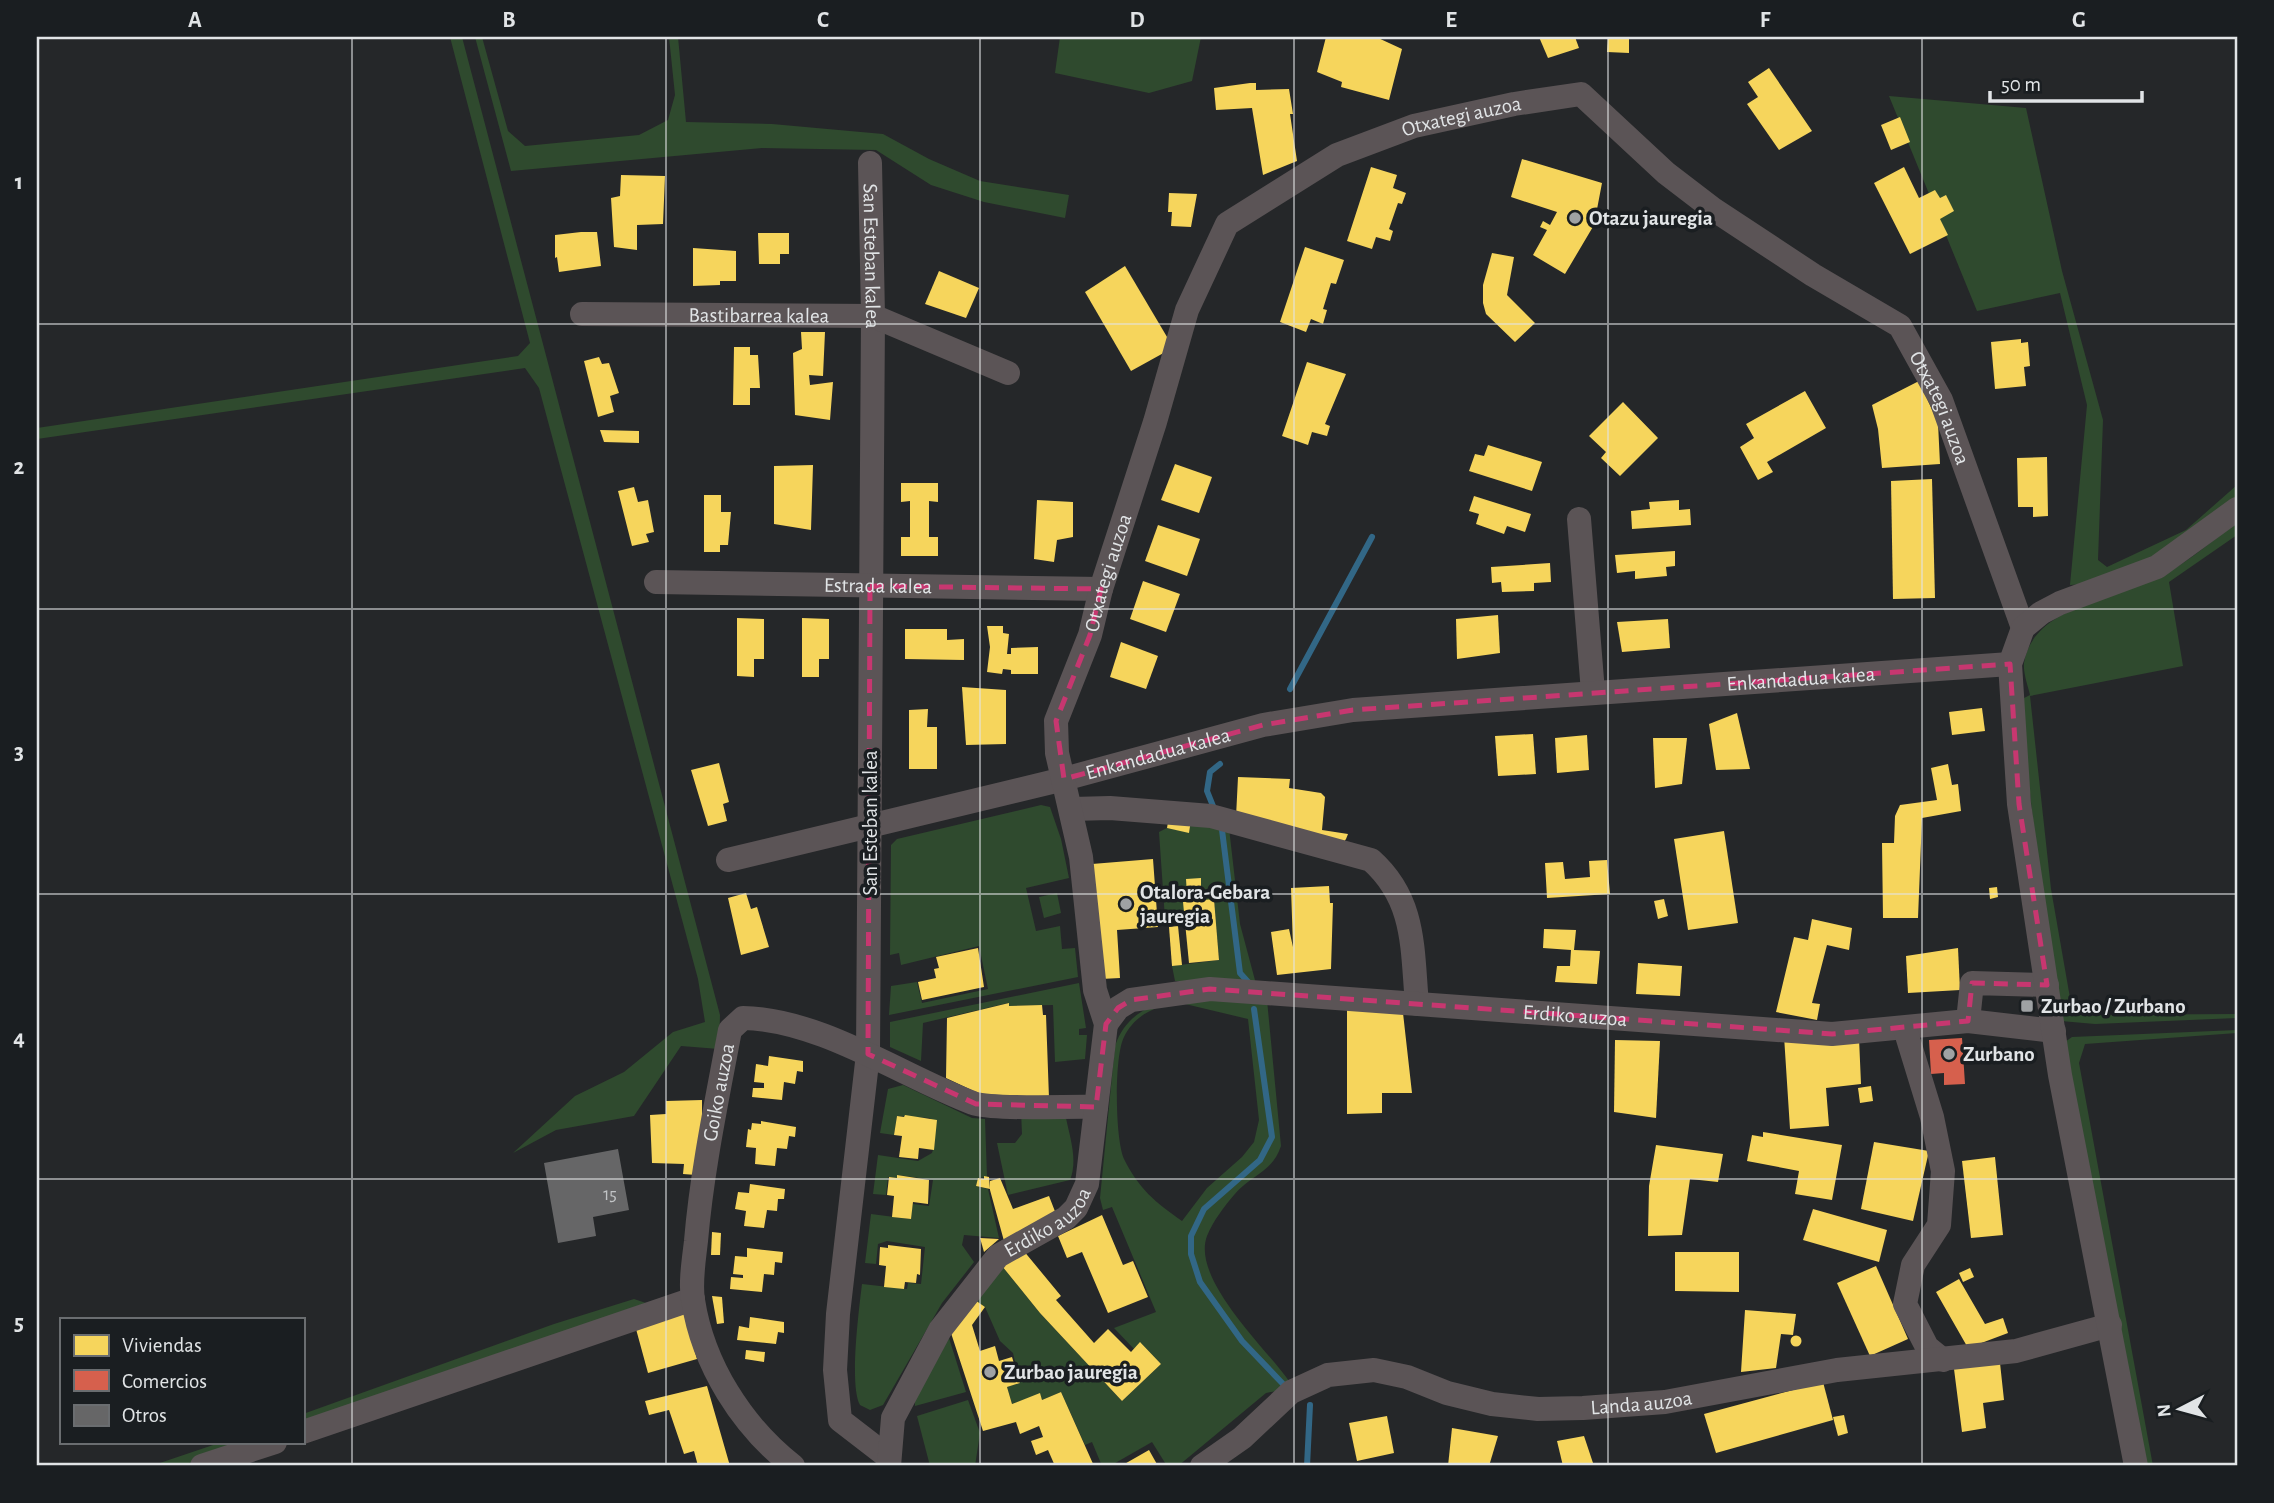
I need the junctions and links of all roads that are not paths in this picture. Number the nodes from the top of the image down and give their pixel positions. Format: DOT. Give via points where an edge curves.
graph roads {
  1 [pos="870,163"];
  2 [pos="582,314"];
  3 [pos="873,316"];
  4 [pos="1008,373"];
  5 [pos="2237,509"];
  6 [pos="1579,519"];
  7 [pos="656,582"];
  8 [pos="870,586"];
  9 [pos="1101,589"];
  10 [pos="2023,628"];
  11 [pos="2010,664"];
  12 [pos="1593,692"];
  13 [pos="1063,779"];
  14 [pos="1072,808"];
  15 [pos="870,824"];
  16 [pos="728,860"];
  17 [pos="2047,985"];
  18 [pos="1417,1004"];
  19 [pos="1968,1021"];
  20 [pos="1106,1024"];
  21 [pos="1905,1029"];
  22 [pos="2054,1031"];
  23 [pos="868,1054"];
  24 [pos="1096,1107"];
  25 [pos="693,1299"];
  26 [pos="2110,1325"];
  27 [pos="1943,1360"];
  28 [pos="304,1432"];
  29 [pos="269,1444"];
  30 [pos="888,1462"];
  31 [pos="202,1466"];
  32 [pos="793,1466"];
  33 [pos="1202,1466"];
  34 [pos="2136,1466"];
  1 -- 3 [label="street, San Esteban kalea"];
  2 -- 3 [label="street, Bastibarrea kalea"];
  3 -- 4 [label="street, Bastibarrea kalea"];
  3 -- 8 [label="street, San Esteban kalea"];
  5 -- 10 [label="street" via="2157,567 2060,603"];
  6 -- 12 [label="street"];
  7 -- 8 [label="street, Estrada kalea"];
  8 -- 9 [label="street, Estrada kalea"];
  8 -- 15 [label="street, San Esteban kalea"];
  9 -- 10 [label="street, Otxategi auzoa" via="1187,310 1227,224 1337,155 1413,126 1581,94 1666,173 1713,209 1900,326 1941,400"];
  9 -- 13 [label="street, Otxategi auzoa" via="1090,635 1056,721"];
  10 -- 11 [label="street"];
  11 -- 12 [label="street, Enkandadua kalea"];
  11 -- 17 [label="street" via="2019,804"];
  12 -- 13 [label="street, Enkandadua kalea" via="1353,710 1264,725"];
  13 -- 14 [label="street, Erdiko auzoa"];
  13 -- 15 [label="street, Enkandadua kalea"];
  14 -- 18 [label="street" via="1211,816 1371,860 1388,875 1402,898 1410,926"];
  14 -- 20 [label="street, Erdiko auzoa" via="1095,990"];
  15 -- 16 [label="street, Enkandadua kalea"];
  15 -- 23 [label="street, San Esteban kalea"];
  17 -- 19 [label="street" via="1972,983"];
  17 -- 22 [label="street"];
  18 -- 20 [label="street, Erdiko auzoa" via="1210,989 1131,1000"];
  18 -- 21 [label="street, Erdiko auzoa" via="1832,1034"];
  19 -- 21 [label="street, Erdiko auzoa"];
  19 -- 22 [label="street, Erdiko auzoa"];
  20 -- 24 [label="street, Erdiko auzoa"];
  21 -- 27 [label="street" via="1943,1171 1939,1225 1913,1265 1905,1304 1927,1347"];
  22 -- 26 [label="street"];
  23 -- 24 [label="street, Goiko auzoa" via="976,1104"];
  23 -- 25 [label="street, Goiko auzoa" via="767,1019 743,1018 730,1030 700,1188"];
  23 -- 30 [label="street, San Esteban kalea" via="838,1314 836,1391 838,1414 845,1426"];
  24 -- 30 [label="street, Erdiko auzoa" via="1083,1197 1066,1218 998,1256 940,1330 893,1418"];
  25 -- 28 [label="street"];
  25 -- 32 [label="street, Goiko auzoa" via="711,1361 732,1400 764,1443"];
  26 -- 27 [label="street, Landa auzoa" via="2016,1351"];
  26 -- 34 [label="street"];
  27 -- 33 [label="street, Landa auzoa" via="1837,1370 1665,1402 1572,1409 1492,1404 1374,1370 1328,1375 1291,1392 1242,1438"];
  29 -- 31 [label="street"];
}
